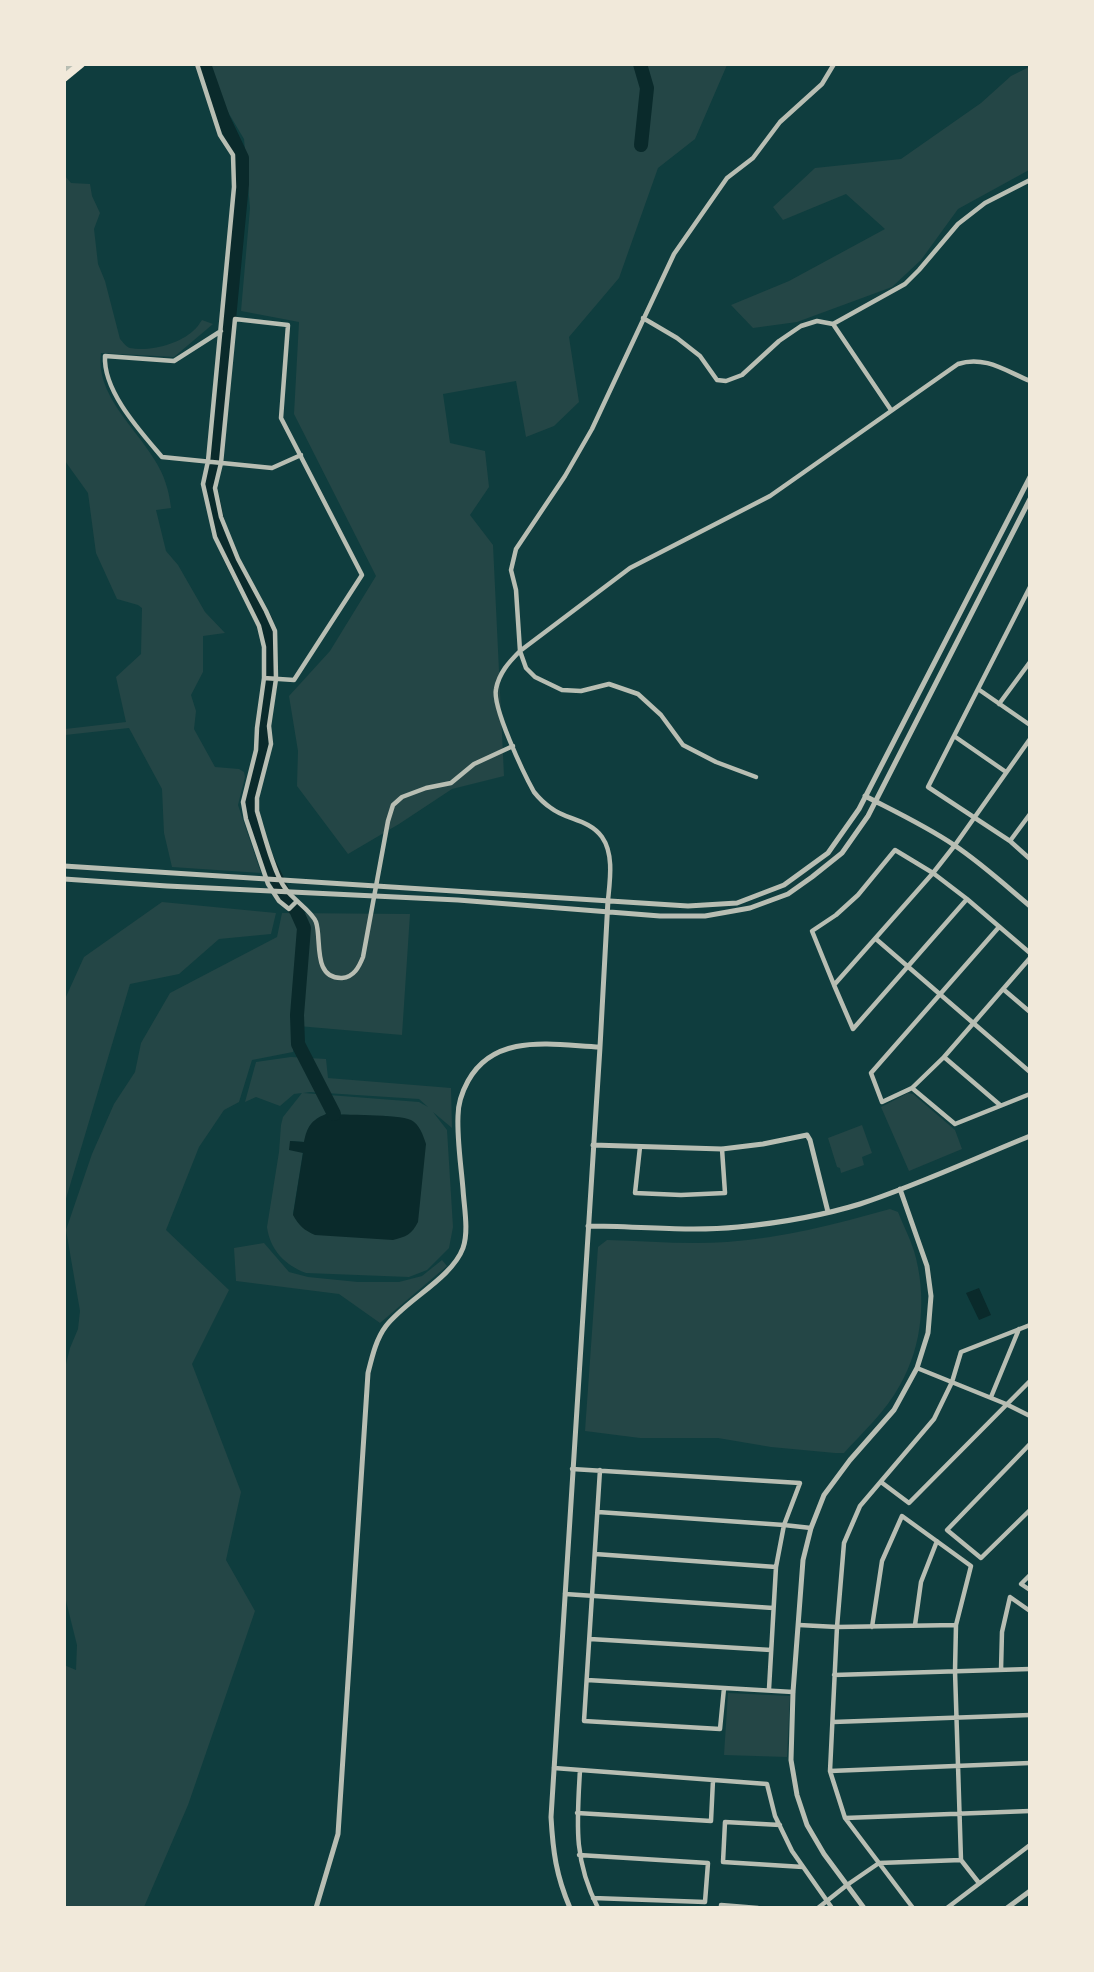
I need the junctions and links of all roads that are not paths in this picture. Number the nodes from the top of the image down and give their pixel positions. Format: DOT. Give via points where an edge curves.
graph roads {
  1 [pos="72,64"];
  2 [pos="81,64"];
  3 [pos="197,64"];
  4 [pos="834,64"];
  5 [pos="64,71"];
  6 [pos="64,78"];
  7 [pos="1029,180"];
  8 [pos="643,318"];
  9 [pos="832,324"];
  10 [pos="221,331"];
  11 [pos="1029,381"];
  12 [pos="891,410"];
  13 [pos="301,455"];
  14 [pos="208,461"];
  15 [pos="221,463"];
  16 [pos="1029,477"];
  17 [pos="1029,499"];
  18 [pos="1029,587"];
  19 [pos="520,651"];
  20 [pos="1029,662"];
  21 [pos="264,678"];
  22 [pos="276,679"];
  23 [pos="978,689"];
  24 [pos="999,704"];
  25 [pos="1029,725"];
  26 [pos="954,736"];
  27 [pos="1029,739"];
  28 [pos="513,746"];
  29 [pos="1006,772"];
  30 [pos="756,777"];
  31 [pos="865,796"];
  32 [pos="876,802"];
  33 [pos="1029,813"];
  34 [pos="974,816"];
  35 [pos="1010,841"];
  36 [pos="954,845"];
  37 [pos="1029,859"];
  38 [pos="64,866"];
  39 [pos="933,873"];
  40 [pos="64,879"];
  41 [pos="967,899"];
  42 [pos="608,900"];
  43 [pos="297,901"];
  44 [pos="1029,906"];
  45 [pos="607,913"];
  46 [pos="999,927"];
  47 [pos="876,939"];
  48 [pos="1029,953"];
  49 [pos="1029,958"];
  50 [pos="909,966"];
  51 [pos="834,985"];
  52 [pos="1003,989"];
  53 [pos="940,995"];
  54 [pos="1029,1012"];
  55 [pos="974,1023"];
  56 [pos="600,1047"];
  57 [pos="944,1057"];
  58 [pos="1029,1072"];
  59 [pos="912,1088"];
  60 [pos="1029,1094"];
  61 [pos="1000,1106"];
  62 [pos="1029,1136"];
  63 [pos="593,1145"];
  64 [pos="640,1147"];
  65 [pos="722,1149"];
  66 [pos="900,1189"];
  67 [pos="828,1212"];
  68 [pos="588,1226"];
  69 [pos="1029,1325"];
  70 [pos="1019,1329"];
  71 [pos="917,1368"];
  72 [pos="1029,1381"];
  73 [pos="952,1382"];
  74 [pos="991,1397"];
  75 [pos="1006,1404"];
  76 [pos="1029,1416"];
  77 [pos="1029,1444"];
  78 [pos="572,1469"];
  79 [pos="600,1470"];
  80 [pos="881,1482"];
  81 [pos="1029,1510"];
  82 [pos="598,1512"];
  83 [pos="784,1525"];
  84 [pos="811,1528"];
  85 [pos="937,1541"];
  86 [pos="595,1554"];
  87 [pos="776,1567"];
  88 [pos="1029,1575"];
  89 [pos="1029,1590"];
  90 [pos="564,1594"];
  91 [pos="592,1596"];
  92 [pos="773,1608"];
  93 [pos="1029,1611"];
  94 [pos="799,1625"];
  95 [pos="915,1625"];
  96 [pos="956,1625"];
  97 [pos="872,1627"];
  98 [pos="837,1628"];
  99 [pos="590,1639"];
  100 [pos="771,1650"];
  101 [pos="1029,1669"];
  102 [pos="1001,1670"];
  103 [pos="955,1671"];
  104 [pos="834,1675"];
  105 [pos="587,1680"];
  106 [pos="724,1688"];
  107 [pos="769,1689"];
  108 [pos="793,1692"];
  109 [pos="1029,1715"];
  110 [pos="957,1718"];
  111 [pos="832,1722"];
  112 [pos="1029,1764"];
  113 [pos="959,1766"];
  114 [pos="554,1768"];
  115 [pos="580,1770"];
  116 [pos="830,1771"];
  117 [pos="713,1780"];
  118 [pos="1029,1811"];
  119 [pos="960,1812"];
  120 [pos="577,1813"];
  121 [pos="845,1818"];
  122 [pos="780,1826"];
  123 [pos="1029,1845"];
  124 [pos="579,1855"];
  125 [pos="962,1860"];
  126 [pos="879,1863"];
  127 [pos="803,1867"];
  128 [pos="979,1883"];
  129 [pos="847,1885"];
  130 [pos="1029,1891"];
  131 [pos="593,1898"];
  132 [pos="827,1900"];
  133 [pos="316,1908"];
  134 [pos="570,1908"];
  135 [pos="598,1908"];
  136 [pos="721,1908"];
  137 [pos="758,1908"];
  138 [pos="818,1908"];
  139 [pos="832,1908"];
  140 [pos="864,1908"];
  141 [pos="913,1908"];
  142 [pos="947,1908"];
  143 [pos="1007,1908"];
  1 -- 5 [label="street"];
  2 -- 6 [label="highway"];
  3 -- 10 [label="street" via="220,135 233,155 234,187"];
  4 -- 8 [label="street" via="822,84 780,123 753,158 727,178 674,255"];
  7 -- 9 [label="street" via="984,203 958,224 905,284"];
  8 -- 9 [label="street" via="700,356 717,380 726,381 741,375 801,326 817,321"];
  8 -- 19 [label="street" via="592,429 516,549 511,570"];
  9 -- 12 [label="street"];
  10 -- 14 [label="street"];
  10 -- 14 [label="street" via="174,362 105,356 105,368 124,411 162,457"];
  11 -- 12 [label="street" via="985,362 968,361"];
  12 -- 19 [label="street" via="770,496 630,568"];
  13 -- 15 [label="street" via="272,468"];
  13 -- 15 [label="street" via="281,418 288,326 235,319"];
  13 -- 22 [label="street" via="362,575 294,680"];
  14 -- 15 [label="street"];
  14 -- 21 [label="street" via="203,484 208,512 215,537 259,626 264,646"];
  15 -- 22 [label="street" via="215,488 221,517 275,631"];
  16 -- 31 [label="street"];
  17 -- 32 [label="street"];
  18 -- 23 [label="street"];
  19 -- 28 [label="street" via="505,667 496,690 497,710"];
  19 -- 30 [label="street" via="526,668 535,677 562,690 580,691 609,684 638,694 661,715 683,745"];
  20 -- 24 [label="street"];
  21 -- 22 [label="street"];
  21 -- 43 [label="street" via="256,750 243,802 268,884 289,909"];
  22 -- 43 [label="street" via="269,726 271,744 257,810 284,888"];
  23 -- 24 [label="street"];
  23 -- 26 [label="street"];
  24 -- 25 [label="street"];
  26 -- 29 [label="street"];
  26 -- 34 [label="street" via="928,787"];
  27 -- 29 [label="street"];
  28 -- 42 [label="street" via="535,793 552,810 584,822 601,836 609,852"];
  28 -- 43 [label="street" via="474,764 451,783 402,797 393,805 363,957 358,969 348,977 327,974 321,964 316,921"];
  29 -- 34 [label="street"];
  31 -- 32 [label="street"];
  31 -- 42 [label="street" via="828,853 784,885 737,903 688,906"];
  32 -- 36 [label="street"];
  32 -- 45 [label="street" via="842,853 788,894 750,908 705,916"];
  33 -- 35 [label="street"];
  34 -- 35 [label="street"];
  34 -- 36 [label="street"];
  35 -- 37 [label="street"];
  36 -- 39 [label="street"];
  36 -- 44 [label="street"];
  38 -- 42 [label="street"];
  39 -- 41 [label="street"];
  39 -- 47 [label="street"];
  39 -- 51 [label="street" via="895,850 858,895 812,931"];
  40 -- 45 [label="street" via="458,900"];
  41 -- 46 [label="street"];
  41 -- 50 [label="street"];
  42 -- 45 [label="street"];
  45 -- 56 [label="street"];
  46 -- 48 [label="street"];
  46 -- 53 [label="street"];
  47 -- 50 [label="street"];
  47 -- 51 [label="street"];
  49 -- 52 [label="street"];
  50 -- 51 [label="street" via="853,1029"];
  50 -- 53 [label="street"];
  52 -- 54 [label="street"];
  52 -- 55 [label="street"];
  53 -- 55 [label="street"];
  53 -- 59 [label="street" via="871,1073 882,1102"];
  55 -- 57 [label="street"];
  55 -- 58 [label="street"];
  56 -- 63 [label="street"];
  56 -- 133 [label="street" via="507,1047 486,1058 473,1072 461,1094 458,1115 463,1247 454,1263 385,1327 373,1352 368,1373 338,1834"];
  57 -- 59 [label="street"];
  57 -- 61 [label="street"];
  59 -- 61 [label="street" via="955,1124"];
  60 -- 61 [label="street"];
  62 -- 66 [label="street"];
  63 -- 64 [label="street"];
  63 -- 68 [label="street"];
  64 -- 65 [label="street"];
  64 -- 65 [label="street" via="635,1193 681,1195 725,1192"];
  65 -- 67 [label="street" via="807,1135"];
  66 -- 67 [label="street"];
  66 -- 71 [label="street" via="927,1266 931,1296 928,1333"];
  67 -- 68 [label="street" via="738,1227 680,1230"];
  68 -- 78 [label="street"];
  69 -- 70 [label="street"];
  70 -- 73 [label="street" via="961,1352"];
  70 -- 74 [label="street"];
  71 -- 73 [label="street"];
  71 -- 84 [label="street" via="894,1410 824,1495"];
  72 -- 75 [label="street"];
  73 -- 74 [label="street"];
  73 -- 80 [label="street" via="934,1419"];
  74 -- 75 [label="street"];
  75 -- 76 [label="street"];
  75 -- 80 [label="street" via="909,1503"];
  77 -- 81 [label="street" via="947,1530 981,1558"];
  78 -- 79 [label="street"];
  78 -- 90 [label="street"];
  79 -- 82 [label="street"];
  79 -- 83 [label="street" via="800,1483"];
  80 -- 98 [label="street" via="860,1506 844,1543"];
  82 -- 83 [label="street"];
  82 -- 86 [label="street"];
  83 -- 84 [label="street"];
  83 -- 87 [label="street"];
  84 -- 94 [label="street" via="803,1560"];
  85 -- 95 [label="street" via="921,1582"];
  85 -- 96 [label="street" via="971,1566"];
  85 -- 97 [label="street" via="902,1516 882,1561"];
  86 -- 87 [label="street"];
  86 -- 91 [label="street"];
  87 -- 92 [label="street"];
  88 -- 89 [label="street" via="1021,1584"];
  90 -- 91 [label="street"];
  90 -- 114 [label="street"];
  91 -- 92 [label="street"];
  91 -- 99 [label="street"];
  92 -- 100 [label="street"];
  93 -- 102 [label="street" via="1010,1597 1002,1632"];
  94 -- 98 [label="street"];
  94 -- 108 [label="street"];
  95 -- 96 [label="street"];
  95 -- 97 [label="street"];
  96 -- 103 [label="street"];
  97 -- 98 [label="street"];
  98 -- 104 [label="street"];
  99 -- 100 [label="street"];
  99 -- 105 [label="street"];
  100 -- 107 [label="street"];
  101 -- 102 [label="street"];
  102 -- 103 [label="street"];
  103 -- 104 [label="street"];
  103 -- 110 [label="street"];
  104 -- 111 [label="street"];
  105 -- 106 [label="street"];
  105 -- 106 [label="street" via="584,1721 596,1722 720,1729"];
  106 -- 107 [label="street"];
  107 -- 108 [label="street"];
  108 -- 129 [label="street" via="791,1760 797,1795 807,1825"];
  109 -- 110 [label="street"];
  110 -- 111 [label="street"];
  110 -- 113 [label="street"];
  111 -- 116 [label="street"];
  112 -- 113 [label="street"];
  113 -- 116 [label="street"];
  113 -- 119 [label="street"];
  114 -- 115 [label="street"];
  114 -- 134 [label="street" via="553,1849 559,1882"];
  115 -- 117 [label="street"];
  115 -- 120 [label="street"];
  116 -- 121 [label="street"];
  117 -- 120 [label="street" via="711,1821"];
  117 -- 122 [label="street" via="767,1784"];
  118 -- 119 [label="street"];
  119 -- 121 [label="street"];
  119 -- 125 [label="street"];
  120 -- 124 [label="street"];
  121 -- 126 [label="street"];
  122 -- 127 [label="street"];
  122 -- 127 [label="street" via="725,1822 723,1862"];
  123 -- 128 [label="street"];
  124 -- 131 [label="street"];
  124 -- 131 [label="street" via="708,1863 705,1902"];
  125 -- 126 [label="street"];
  125 -- 128 [label="street"];
  126 -- 129 [label="street"];
  126 -- 141 [label="street"];
  127 -- 132 [label="street"];
  128 -- 142 [label="street"];
  129 -- 132 [label="street"];
  129 -- 140 [label="street"];
  130 -- 143 [label="street"];
  131 -- 135 [label="street"];
  132 -- 138 [label="street"];
  132 -- 139 [label="street"];
  136 -- 137 [label="street"];
}
